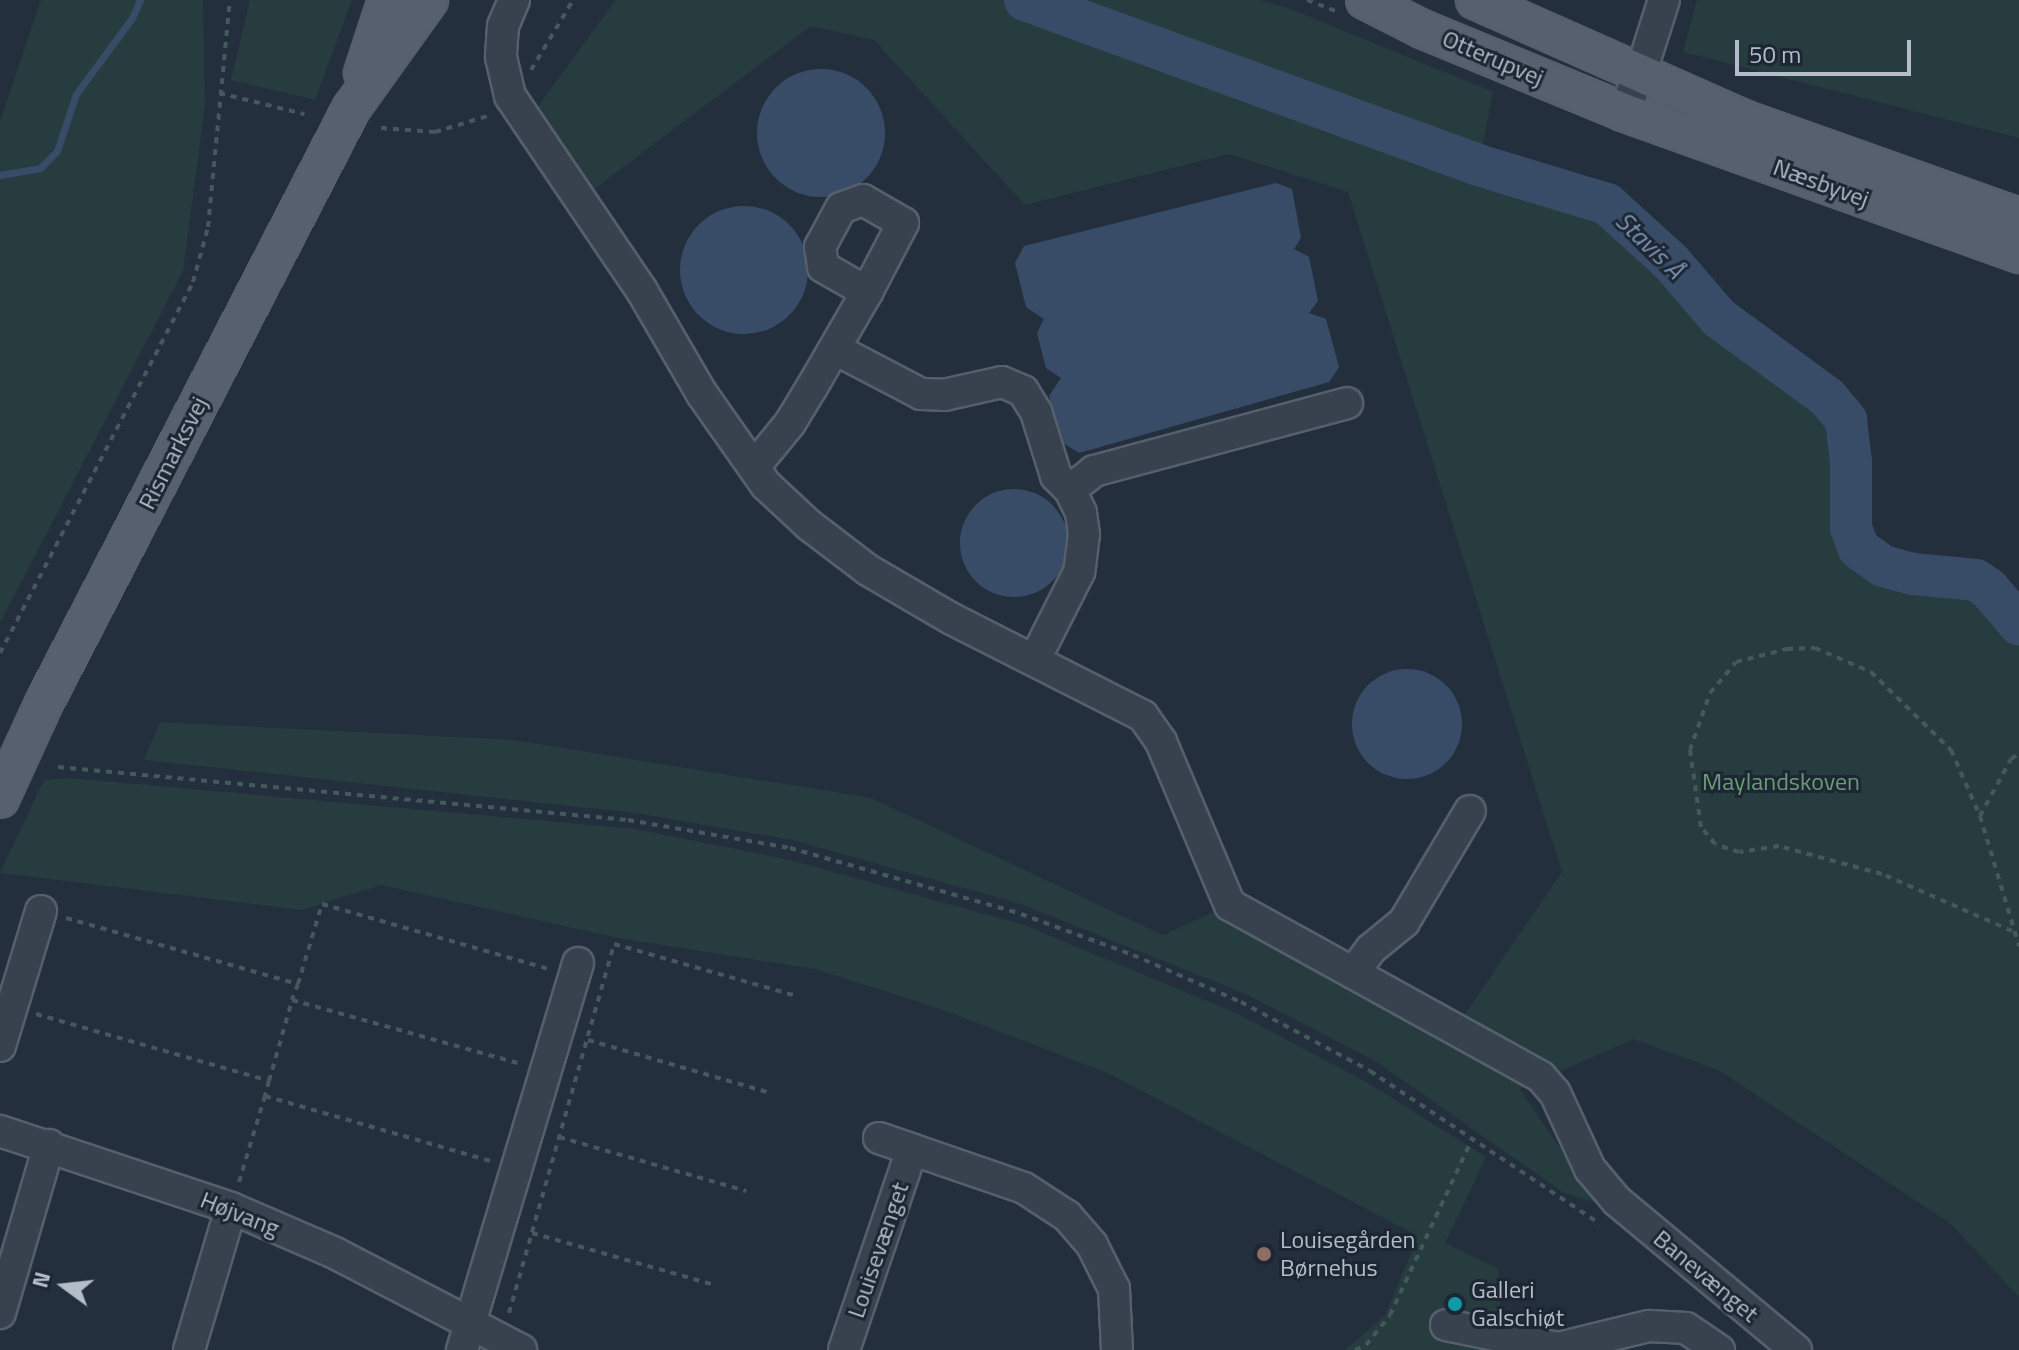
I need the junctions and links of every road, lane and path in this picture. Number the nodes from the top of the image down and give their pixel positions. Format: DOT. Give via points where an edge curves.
graph roads {
  1 [pos="230,0"];
  2 [pos="387,0"];
  3 [pos="429,0"];
  4 [pos="514,0"];
  5 [pos="1365,0"];
  6 [pos="1475,0"];
  7 [pos="1664,0"];
  8 [pos="1640,75"];
  9 [pos="219,93"];
  10 [pos="351,109"];
  11 [pos="1623,112"];
  12 [pos="304,114"];
  13 [pos="2019,217"];
  14 [pos="2019,254"];
  15 [pos="867,292"];
  16 [pos="835,349"];
  17 [pos="1347,403"];
  18 [pos="754,467"];
  19 [pos="1070,490"];
  20 [pos="0,653"];
  21 [pos="1035,659"];
  22 [pos="2019,753"];
  23 [pos="58,767"];
  24 [pos="0,799"];
  25 [pos="1470,811"];
  26 [pos="1980,816"];
  27 [pos="41,911"];
  28 [pos="2012,931"];
  29 [pos="2019,946"];
  30 [pos="576,970"];
  31 [pos="1353,973"];
  32 [pos="298,984"];
  33 [pos="796,996"];
  34 [pos="292,1000"];
  35 [pos="11,1006"];
  36 [pos="588,1040"];
  37 [pos="0,1046"];
  38 [pos="546,1071"];
  39 [pos="269,1081"];
  40 [pos="770,1093"];
  41 [pos="265,1096"];
  42 [pos="0,1131"];
  43 [pos="559,1137"];
  44 [pos="879,1138"];
  45 [pos="1472,1139"];
  46 [pos="49,1145"];
  47 [pos="912,1149"];
  48 [pos="516,1169"];
  49 [pos="746,1191"];
  50 [pos="231,1208"];
  51 [pos="1609,1213"];
  52 [pos="531,1233"];
  53 [pos="714,1285"];
  54 [pos="0,1313"];
  55 [pos="470,1321"];
  56 [pos="1446,1325"];
  57 [pos="512,1345"];
  58 [pos="189,1350"];
  59 [pos="462,1350"];
  60 [pos="844,1350"];
  61 [pos="1117,1350"];
  62 [pos="1355,1350"];
  63 [pos="1719,1350"];
  64 [pos="1796,1350"];
  1 -- 9 [label="path"];
  2 -- 10 [label="main road, Rismarksvej"];
  3 -- 10 [label="main road, Rismarksvej"];
  4 -- 18 [label="street, Banevænget" via="503,26 501,57 510,96"];
  5 -- 11 [label="main road, Otterupvej"];
  6 -- 8 [label="main road, Otterupvej"];
  7 -- 8 [label="street"];
  8 -- 11 [label="street"];
  8 -- 13 [label="main road, Næsbyvej" via="1746,120"];
  9 -- 12 [label="path"];
  9 -- 20 [label="path" via="208,227 193,282"];
  10 -- 24 [label="main road, Rismarksvej" via="44,703"];
  11 -- 14 [label="main road, Næsbyvej"];
  15 -- 16 [label="street"];
  16 -- 18 [label="street" via="790,423"];
  16 -- 19 [label="street" via="921,394 944,395 1002,382 1023,391 1036,412 1049,462"];
  17 -- 19 [label="street" via="1094,471"];
  18 -- 21 [label="street, Banevænget" via="809,525 868,570"];
  19 -- 21 [label="street" via="1084,523 1084,558"];
  21 -- 31 [label="street, Banevænget" via="1149,723 1230,905"];
  22 -- 26 [label="path"];
  23 -- 45 [label="path" via="628,820 790,848 1021,914 1133,955 1241,1002 1370,1071"];
  25 -- 31 [label="street" via="1404,922 1371,949"];
  26 -- 28 [label="path"];
  26 -- 28 [label="path" via="1951,750 1871,672 1815,648 1736,662 1710,693 1690,750 1701,827 1715,844 1739,852 1779,846 1882,874"];
  27 -- 32 [label="path"];
  27 -- 35 [label="street"];
  28 -- 29 [label="path"];
  30 -- 32 [label="path" via="322,904"];
  30 -- 38 [label="street"];
  31 -- 51 [label="street, Banevænget" via="1550,1085"];
  32 -- 34 [label="path"];
  33 -- 36 [label="path" via="614,944"];
  34 -- 38 [label="path"];
  34 -- 39 [label="path"];
  35 -- 37 [label="street"];
  35 -- 39 [label="path"];
  36 -- 40 [label="path"];
  36 -- 43 [label="path"];
  38 -- 48 [label="street"];
  39 -- 41 [label="path"];
  41 -- 48 [label="path"];
  41 -- 50 [label="path"];
  42 -- 46 [label="street, Højvang"];
  43 -- 49 [label="path"];
  43 -- 52 [label="path"];
  44 -- 47 [label="street, Louisevænget"];
  45 -- 51 [label="path"];
  45 -- 62 [label="path" via="1390,1315 1366,1345"];
  46 -- 50 [label="street, Højvang"];
  46 -- 54 [label="street"];
  47 -- 60 [label="street, Louisevænget"];
  47 -- 61 [label="street, Louisevænget" via="1024,1188 1067,1216 1092,1245 1114,1289"];
  48 -- 55 [label="street"];
  50 -- 55 [label="street, Højvang"];
  50 -- 58 [label="street"];
  51 -- 64 [label="street, Banevænget"];
  52 -- 53 [label="path"];
  52 -- 57 [label="path"];
  55 -- 57 [label="street, Højvang"];
  55 -- 59 [label="street"];
  56 -- 63 [label="street, Banevænget" via="1558,1348 1649,1326 1686,1328"];
}
